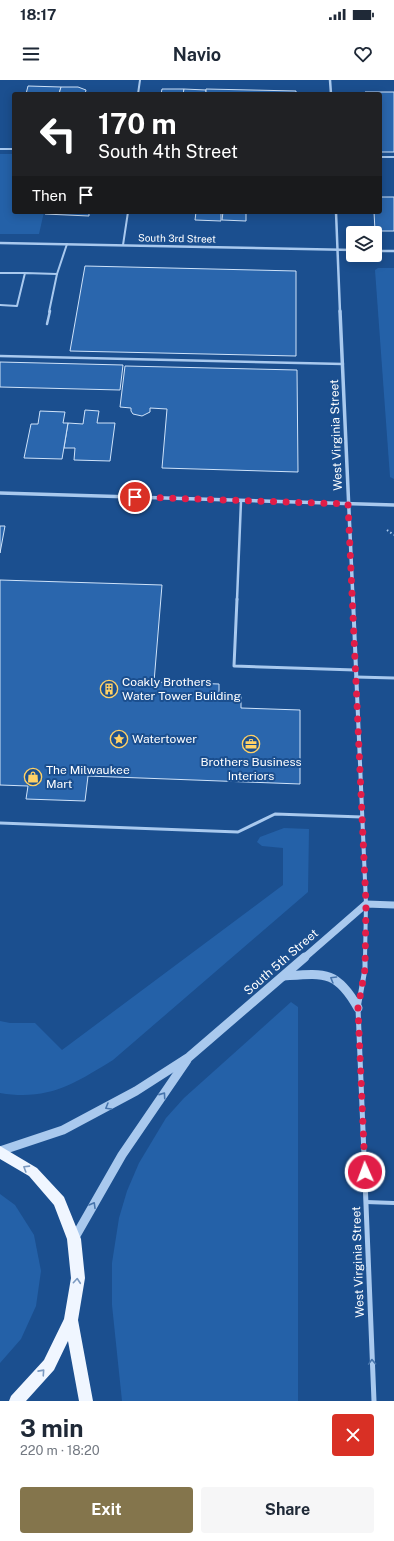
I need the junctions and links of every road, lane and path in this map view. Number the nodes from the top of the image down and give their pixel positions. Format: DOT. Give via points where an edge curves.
graph roads {
  1 [pos="140,80"];
  2 [pos="330,80"];
  3 [pos="138,92"];
  4 [pos="331,92"];
  5 [pos="0,149"];
  6 [pos="12,149"];
  7 [pos="382,157"];
  8 [pos="394,157"];
  9 [pos="128,214"];
  10 [pos="336,214"];
  11 [pos="0,242"];
  12 [pos="67,244"];
  13 [pos="123,245"];
  14 [pos="338,250"];
  15 [pos="346,250"];
  16 [pos="382,250"];
  17 [pos="394,251"];
  18 [pos="0,273"];
  19 [pos="25,273"];
  20 [pos="57,274"];
  21 [pos="0,305"];
  22 [pos="47,324"];
  23 [pos="0,356"];
  24 [pos="343,364"];
  25 [pos="0,493"];
  26 [pos="240,501"];
  27 [pos="348,504"];
  28 [pos="394,505"];
  29 [pos="387,530"];
  30 [pos="394,535"];
  31 [pos="355,670"];
  32 [pos="356,677"];
  33 [pos="394,678"];
  34 [pos="362,817"];
  35 [pos="0,823"];
  36 [pos="366,904"];
  37 [pos="394,905"];
  38 [pos="284,976"];
  39 [pos="358,1008"];
  40 [pos="189,1057"];
  41 [pos="0,1152"];
  42 [pos="366,1202"];
  43 [pos="394,1203"];
  44 [pos="74,1239"];
  45 [pos="71,1320"];
  46 [pos="16,1401"];
  47 [pos="86,1401"];
  48 [pos="374,1401"];
  1 -- 3 [label="lane"];
  2 -- 4 [label="street"];
  5 -- 6 [label="lane"];
  7 -- 8 [label="lane"];
  9 -- 13 [label="lane"];
  10 -- 14 [label="street, West Virginia Street"];
  11 -- 12 [label="street, South 3rd Street"];
  12 -- 13 [label="street, South 3rd Street"];
  12 -- 20 [label="lane"];
  13 -- 14 [label="street, South 3rd Street"];
  14 -- 15 [label="street, South 3rd Street"];
  14 -- 24 [label="street, West Virginia Street"];
  16 -- 17 [label="street"];
  18 -- 19 [label="lane"];
  19 -- 20 [label="lane"];
  19 -- 21 [label="lane" via="17,306"];
  20 -- 22 [label="lane"];
  23 -- 24 [label="lane"];
  24 -- 27 [label="street, West Virginia Street"];
  25 -- 26 [label="street"];
  26 -- 27 [label="street"];
  26 -- 31 [label="lane" via="234,666"];
  27 -- 28 [label="street"];
  27 -- 31 [label="street, West Virginia Street"];
  29 -- 30 [label="path"];
  31 -- 32 [label="street, West Virginia Street"];
  32 -- 33 [label="lane"];
  32 -- 34 [label="street, West Virginia Street"];
  34 -- 35 [label="lane" via="275,814 238,832"];
  34 -- 36 [label="street, West Virginia Street"];
  36 -- 37 [label="street"];
  36 -- 38 [label="street, South 5th Street"];
  36 -- 39 [label="street, West Virginia Street" via="365,969"];
  39 -- 38 [label="street, one-way" via="345,987 329,976"];
  38 -- 40 [label="street, South 5th Street"];
  39 -- 42 [label="street, West Virginia Street"];
  40 -- 41 [label="street, South 5th Street, one-way" via="93,1115 63,1130"];
  44 -- 40 [label="street, South 5th Street, one-way" via="122,1155"];
  44 -- 41 [label="main road, one-way" via="59,1201 33,1172"];
  42 -- 43 [label="lane"];
  48 -- 42 [label="street, West Virginia Street, one-way"];
  45 -- 44 [label="main road, one-way" via="78,1278"];
  46 -- 45 [label="main road, one-way" via="49,1365"];
  45 -- 47 [label="main road"];
}
